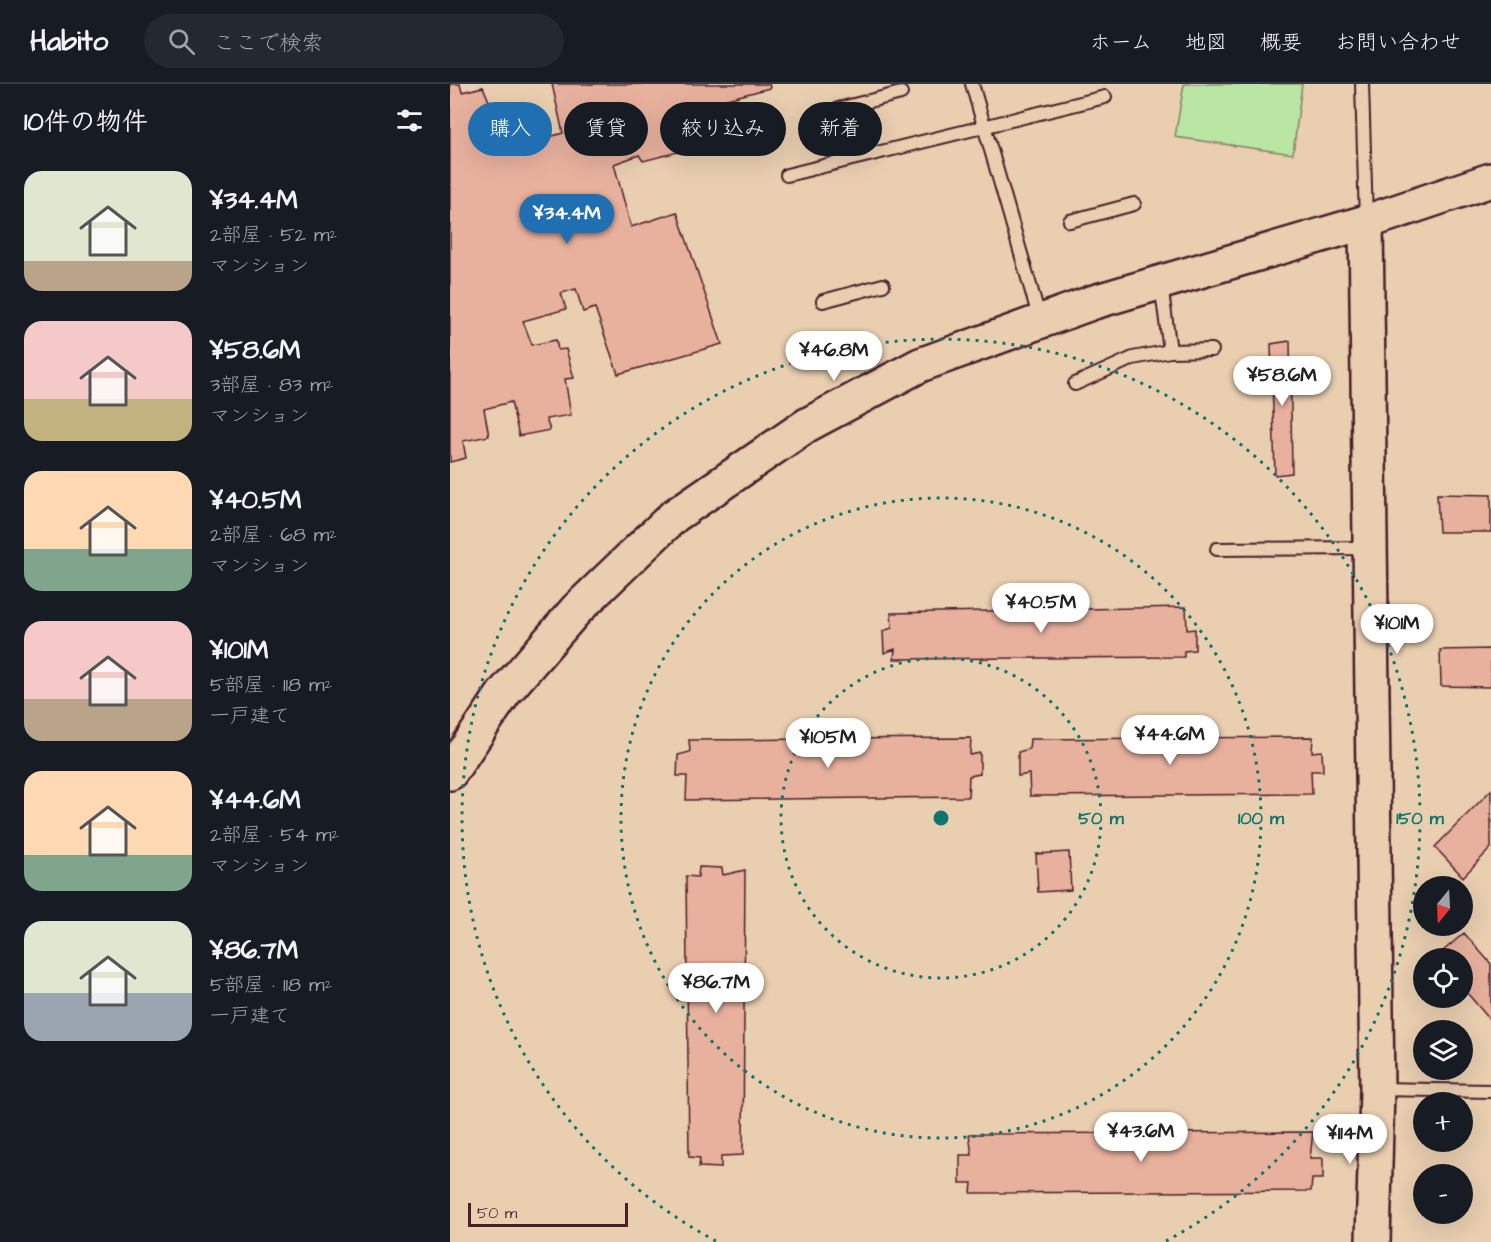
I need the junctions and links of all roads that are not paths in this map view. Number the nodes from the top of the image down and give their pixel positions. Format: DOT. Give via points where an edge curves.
graph roads {
  1 [pos="972,84"];
  2 [pos="1362,84"];
  3 [pos="901,93"];
  4 [pos="1105,97"];
  5 [pos="863,102"];
  6 [pos="985,128"];
  7 [pos="787,175"];
  8 [pos="1491,180"];
  9 [pos="1134,204"];
  10 [pos="1070,220"];
  11 [pos="1366,222"];
  12 [pos="1161,282"];
  13 [pos="883,285"];
  14 [pos="823,301"];
  15 [pos="1040,321"];
  16 [pos="1212,350"];
  17 [pos="1170,351"];
  18 [pos="1075,384"];
  19 [pos="1370,548"];
  20 [pos="1217,549"];
  21 [pos="450,772"];
  22 [pos="1377,1089"];
  23 [pos="1491,1091"];
  24 [pos="1373,1242"];
  1 -- 6 [label="lane"];
  2 -- 11 [label="lane"];
  3 -- 5 [label="lane"];
  4 -- 6 [label="lane"];
  6 -- 7 [label="lane"];
  6 -- 15 [label="lane"];
  8 -- 11 [label="street"];
  9 -- 10 [label="lane"];
  11 -- 12 [label="street"];
  11 -- 19 [label="street"];
  12 -- 15 [label="street"];
  12 -- 17 [label="lane"];
  13 -- 14 [label="lane"];
  15 -- 21 [label="street" via="920,365 807,425 674,516 576,610 504,693"];
  16 -- 17 [label="lane"];
  17 -- 18 [label="lane" via="1133,358"];
  19 -- 20 [label="lane"];
  19 -- 22 [label="street"];
  22 -- 23 [label="lane"];
  22 -- 24 [label="street"];
}
